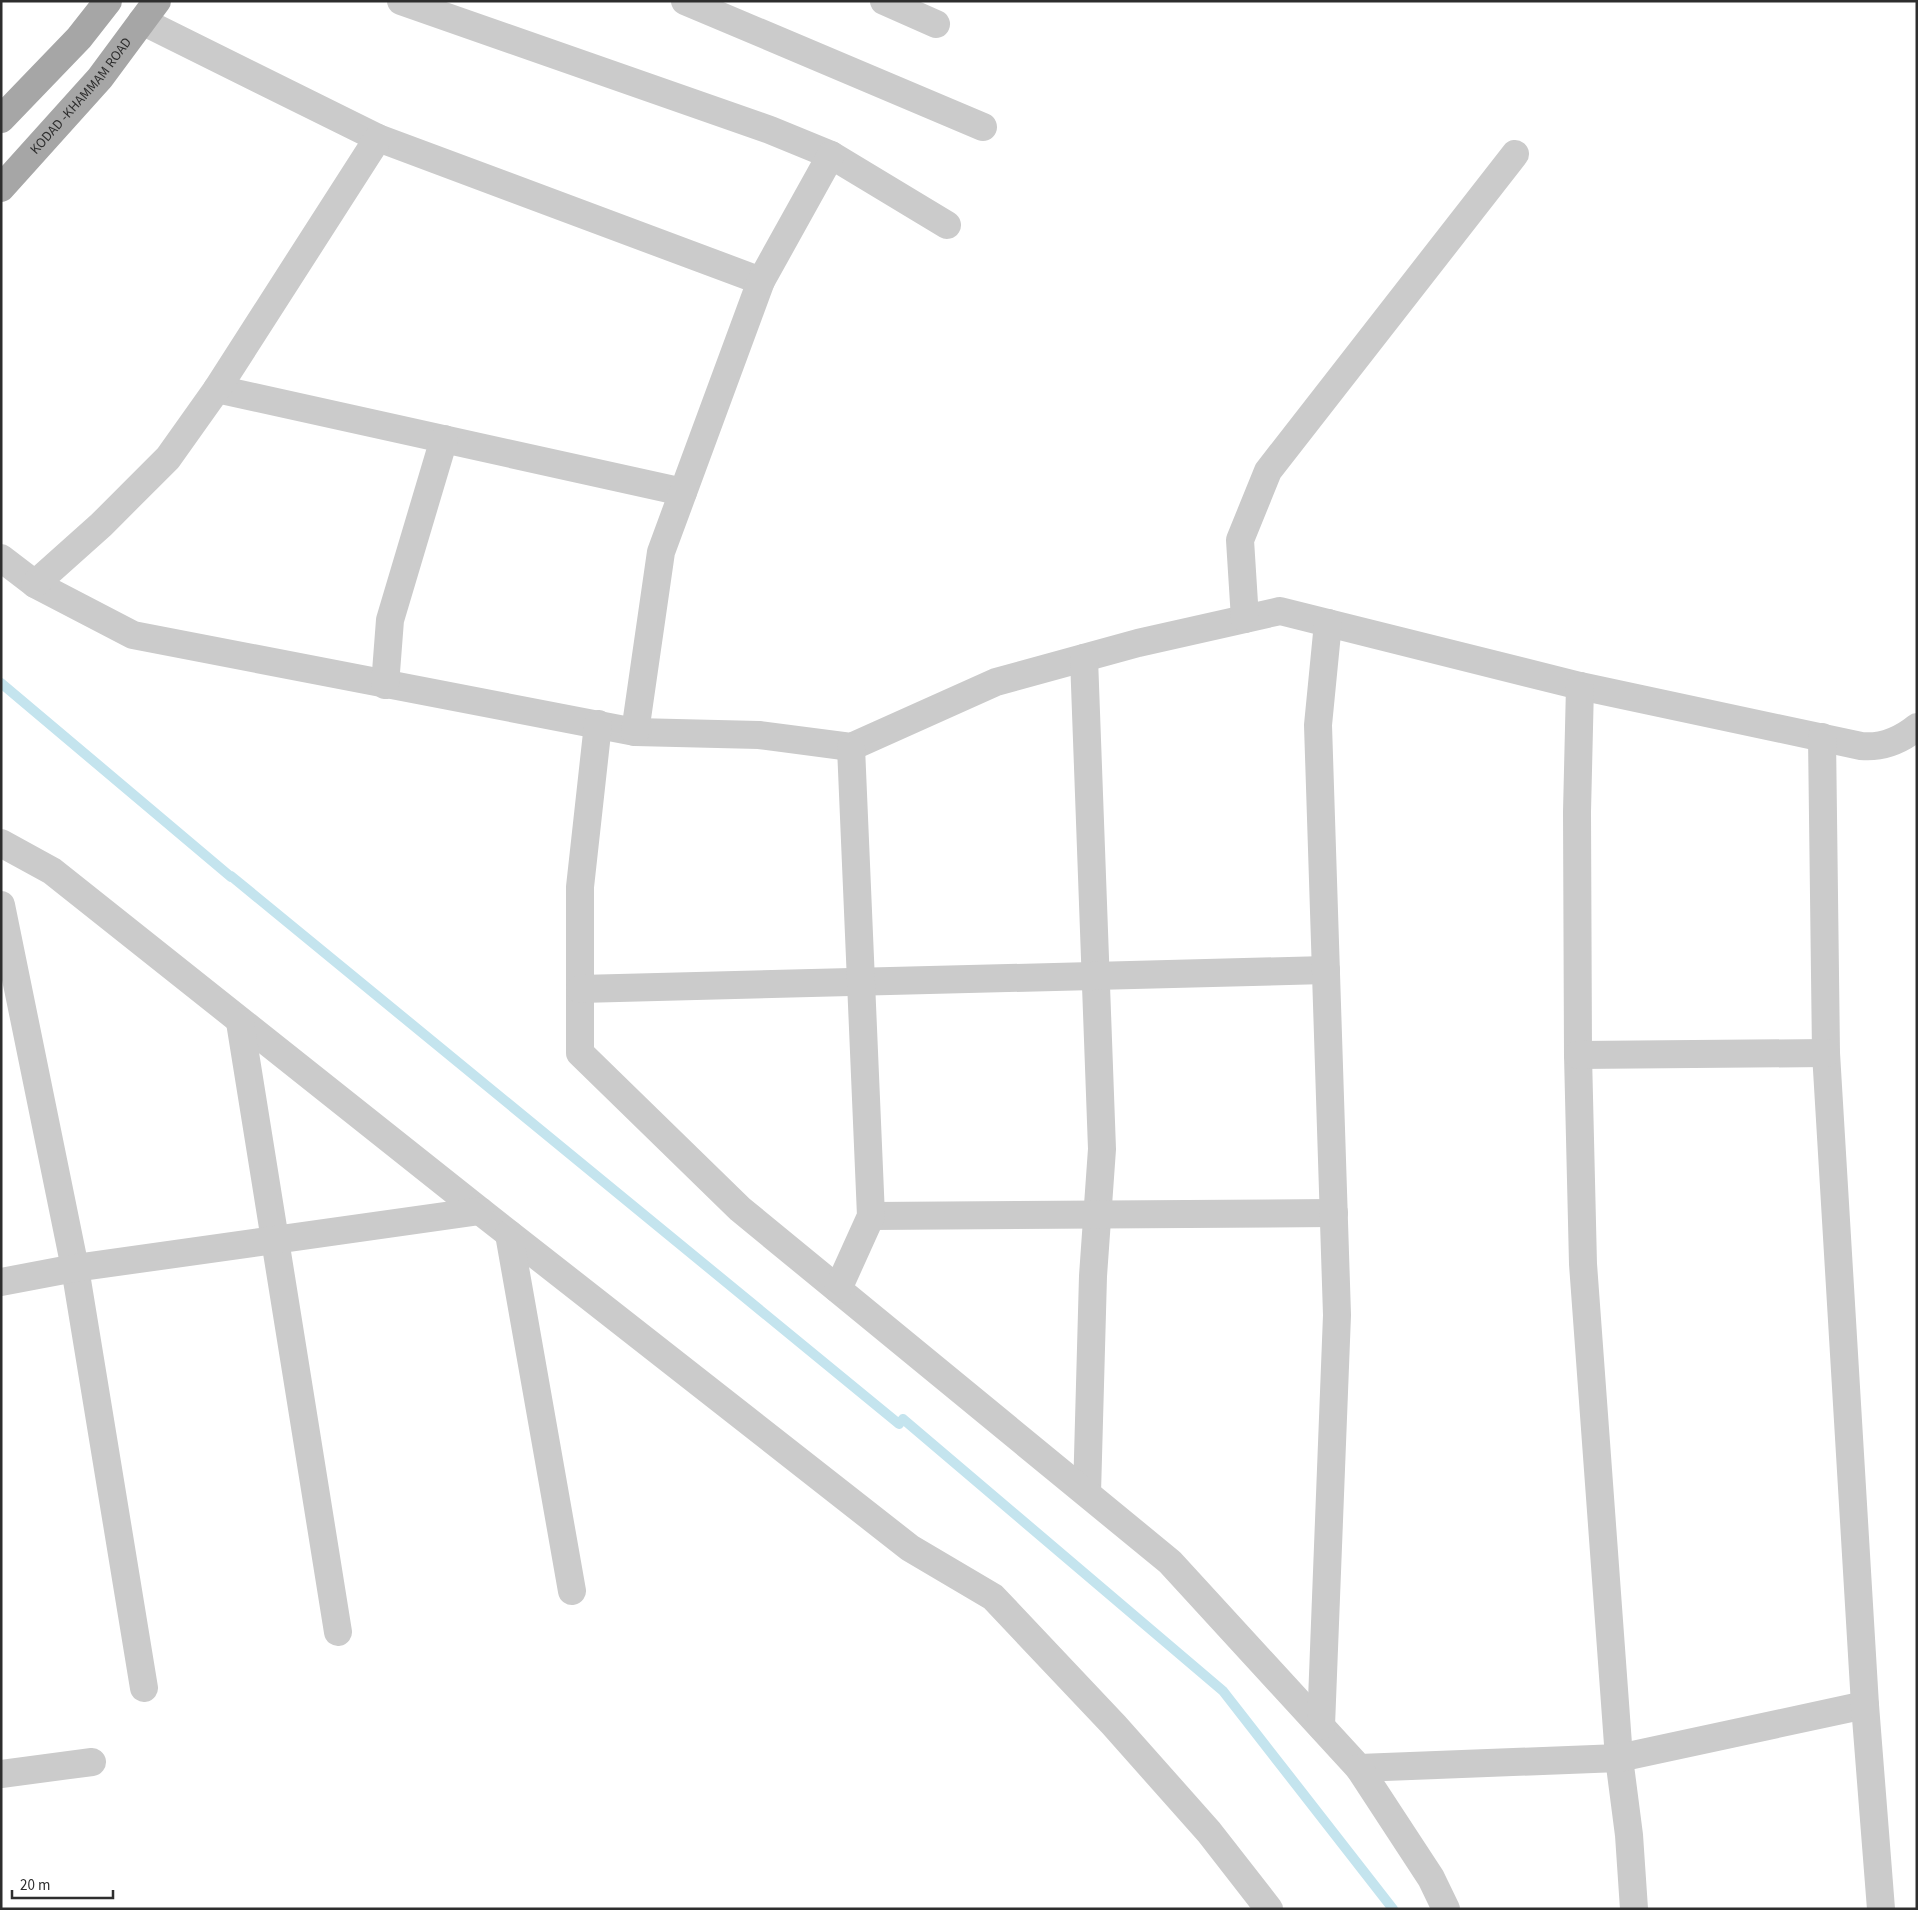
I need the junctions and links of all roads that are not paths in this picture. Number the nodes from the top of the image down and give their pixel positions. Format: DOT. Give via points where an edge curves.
graph roads {
  1 [pos="108,1"];
  2 [pos="401,1"];
  3 [pos="685,1"];
  4 [pos="884,1"];
  5 [pos="150,11"];
  6 [pos="936,24"];
  7 [pos="1,119"];
  8 [pos="982,127"];
  9 [pos="378,138"];
  10 [pos="1515,154"];
  11 [pos="831,155"];
  12 [pos="1,188"];
  13 [pos="947,225"];
  14 [pos="761,281"];
  15 [pos="217,389"];
  16 [pos="444,439"];
  17 [pos="683,492"];
  18 [pos="1,558"];
  19 [pos="35,584"];
  20 [pos="1245,619"];
  21 [pos="1328,623"];
  22 [pos="1084,658"];
  23 [pos="385,685"];
  24 [pos="1580,686"];
  25 [pos="598,724"];
  26 [pos="1917,727"];
  27 [pos="635,732"];
  28 [pos="1822,737"];
  29 [pos="851,747"];
  30 [pos="1,843"];
  31 [pos="1,905"];
  32 [pos="1326,970"];
  33 [pos="1096,975"];
  34 [pos="862,981"];
  35 [pos="580,989"];
  36 [pos="240,1022"];
  37 [pos="1826,1053"];
  38 [pos="1578,1055"];
  39 [pos="480,1211"];
  40 [pos="1334,1213"];
  41 [pos="1097,1215"];
  42 [pos="872,1216"];
  43 [pos="509,1234"];
  44 [pos="275,1240"];
  45 [pos="74,1268"];
  46 [pos="1,1282"];
  47 [pos="838,1289"];
  48 [pos="1087,1493"];
  49 [pos="572,1591"];
  50 [pos="338,1632"];
  51 [pos="144,1688"];
  52 [pos="1865,1705"];
  53 [pos="1321,1726"];
  54 [pos="1618,1758"];
  55 [pos="92,1762"];
  56 [pos="1359,1768"];
  57 [pos="1,1774"];
  58 [pos="1270,1909"];
  59 [pos="1446,1909"];
  60 [pos="1634,1909"];
  61 [pos="1881,1909"];
  1 -- 7 [label="main road" via="79,38"];
  2 -- 11 [label="street" via="770,130"];
  3 -- 8 [label="street"];
  4 -- 6 [label="street"];
  5 -- 9 [label="street"];
  5 -- 12 [label="main road, KODAD -KHAMMAM ROAD" via="100,78"];
  9 -- 14 [label="street"];
  9 -- 15 [label="street"];
  10 -- 20 [label="street" via="1268,471 1240,540"];
  11 -- 13 [label="street"];
  11 -- 14 [label="street"];
  14 -- 17 [label="street"];
  15 -- 16 [label="street"];
  15 -- 19 [label="street" via="168,458 101,525"];
  16 -- 17 [label="street"];
  16 -- 23 [label="street" via="390,620"];
  17 -- 27 [label="street" via="661,552"];
  18 -- 19 [label="street"];
  19 -- 23 [label="street" via="133,635"];
  20 -- 21 [label="street" via="1280,611"];
  20 -- 22 [label="street"];
  21 -- 24 [label="street"];
  21 -- 32 [label="street" via="1318,724"];
  22 -- 29 [label="street" via="996,682"];
  22 -- 33 [label="street"];
  23 -- 25 [label="street"];
  24 -- 28 [label="street"];
  24 -- 38 [label="street"];
  25 -- 27 [label="street"];
  25 -- 35 [label="street" via="580,887"];
  26 -- 28 [label="street" via="1895,741 1872,747"];
  27 -- 29 [label="street" via="759,734"];
  28 -- 37 [label="street"];
  29 -- 34 [label="street"];
  30 -- 36 [label="street" via="52,871"];
  31 -- 45 [label="street"];
  32 -- 33 [label="street"];
  32 -- 40 [label="street"];
  33 -- 34 [label="street"];
  33 -- 41 [label="street" via="1102,1149"];
  34 -- 35 [label="street"];
  34 -- 42 [label="street"];
  35 -- 47 [label="street" via="580,1053 740,1209"];
  36 -- 39 [label="street"];
  36 -- 44 [label="street"];
  37 -- 38 [label="street"];
  37 -- 52 [label="street"];
  38 -- 54 [label="street" via="1583,1264"];
  39 -- 43 [label="street"];
  39 -- 44 [label="street"];
  40 -- 41 [label="street"];
  40 -- 53 [label="street" via="1337,1315"];
  41 -- 42 [label="street"];
  41 -- 48 [label="street"];
  42 -- 47 [label="street"];
  43 -- 49 [label="street"];
  43 -- 58 [label="street" via="910,1548 993,1597 1202,1824"];
  44 -- 45 [label="street"];
  44 -- 50 [label="street"];
  45 -- 46 [label="street"];
  45 -- 51 [label="street"];
  47 -- 48 [label="street"];
  48 -- 53 [label="street" via="1170,1562"];
  52 -- 54 [label="street"];
  52 -- 61 [label="street"];
  53 -- 56 [label="street"];
  54 -- 56 [label="street"];
  54 -- 60 [label="street" via="1629,1835"];
  55 -- 57 [label="street"];
  56 -- 59 [label="street" via="1431,1878"];
}
